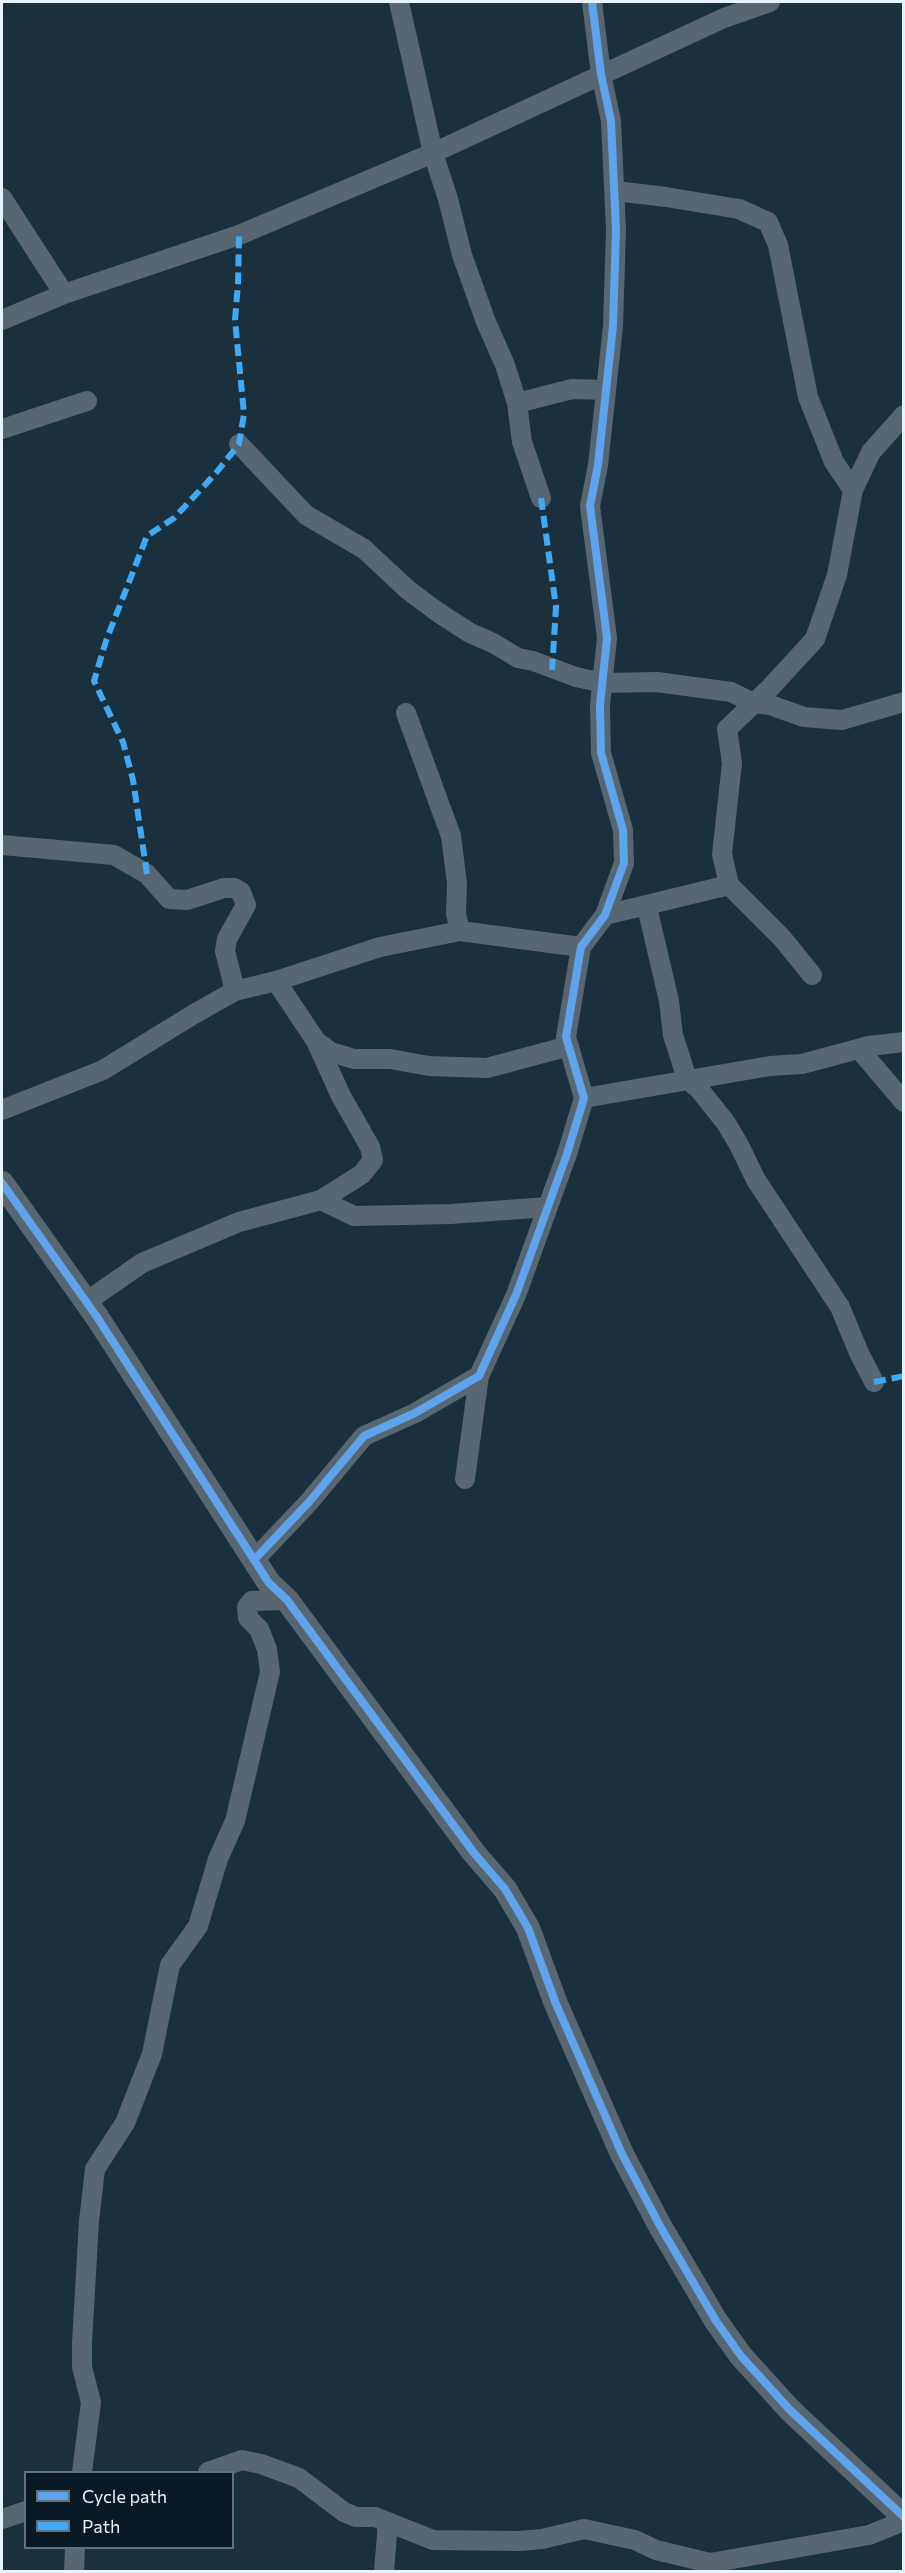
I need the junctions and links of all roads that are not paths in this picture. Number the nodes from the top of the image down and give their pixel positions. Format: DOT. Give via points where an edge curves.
graph roads {
  1 [pos="399,2"];
  2 [pos="592,2"];
  3 [pos="770,2"];
  4 [pos="722,10"];
  5 [pos="600,74"];
  6 [pos="433,153"];
  7 [pos="616,191"];
  8 [pos="2,198"];
  9 [pos="63,294"];
  10 [pos="2,320"];
  11 [pos="606,390"];
  12 [pos="87,401"];
  13 [pos="517,403"];
  14 [pos="903,415"];
  15 [pos="2,429"];
  16 [pos="239,444"];
  17 [pos="853,490"];
  18 [pos="541,498"];
  19 [pos="603,683"];
  20 [pos="903,702"];
  21 [pos="753,703"];
  22 [pos="406,713"];
  23 [pos="2,845"];
  24 [pos="729,885"];
  25 [pos="647,907"];
  26 [pos="605,915"];
  27 [pos="460,931"];
  28 [pos="581,947"];
  29 [pos="812,975"];
  30 [pos="276,981"];
  31 [pos="235,991"];
  32 [pos="316,1041"];
  33 [pos="903,1042"];
  34 [pos="569,1046"];
  35 [pos="859,1049"];
  36 [pos="687,1079"];
  37 [pos="584,1098"];
  38 [pos="903,1102"];
  39 [pos="2,1110"];
  40 [pos="2,1183"];
  41 [pos="321,1200"];
  42 [pos="548,1207"];
  43 [pos="86,1302"];
  44 [pos="479,1376"];
  45 [pos="874,1382"];
  46 [pos="465,1479"];
  47 [pos="254,1560"];
  48 [pos="287,1600"];
  49 [pos="82,2471"];
  50 [pos="211,2471"];
  51 [pos="24,2512"];
  52 [pos="2,2519"];
  53 [pos="903,2519"];
  54 [pos="388,2522"];
  55 [pos="75,2549"];
  56 [pos="74,2571"];
  57 [pos="384,2571"];
  1 -- 6 [label="street"];
  2 -- 5 [label="street"];
  3 -- 4 [label="street"];
  4 -- 5 [label="street"];
  5 -- 6 [label="street"];
  5 -- 7 [label="street" via="611,121"];
  6 -- 9 [label="street" via="239,235"];
  6 -- 13 [label="street" via="462,255"];
  7 -- 11 [label="street" via="613,326"];
  7 -- 17 [label="street" via="739,209 768,222 778,245 808,397 834,462"];
  8 -- 9 [label="street"];
  9 -- 10 [label="street"];
  11 -- 13 [label="street" via="572,389"];
  11 -- 19 [label="street" via="590,506 607,638"];
  12 -- 15 [label="street"];
  13 -- 18 [label="street" via="522,442"];
  14 -- 17 [label="street" via="871,452"];
  16 -- 19 [label="street" via="306,515 364,549 439,613 518,658"];
  17 -- 21 [label="street" via="837,575 815,639"];
  19 -- 21 [label="street" via="657,682 705,687 732,692"];
  19 -- 26 [label="street" via="602,753 622,830 624,863"];
  20 -- 21 [label="street" via="842,720 804,717"];
  21 -- 24 [label="street" via="727,729 732,763 722,854"];
  22 -- 27 [label="street" via="451,836"];
  23 -- 31 [label="street" via="114,855 147,874 169,899 187,900 224,888 241,892 246,905 227,939 225,951"];
  24 -- 25 [label="street"];
  24 -- 29 [label="street" via="783,938"];
  25 -- 26 [label="street"];
  25 -- 36 [label="street" via="673,1035"];
  26 -- 28 [label="street"];
  27 -- 28 [label="street"];
  27 -- 30 [label="street" via="380,947"];
  28 -- 34 [label="street" via="566,1037"];
  30 -- 31 [label="street"];
  30 -- 32 [label="street"];
  31 -- 39 [label="street" via="103,1070"];
  32 -- 34 [label="street" via="331,1052 354,1059 487,1068"];
  32 -- 41 [label="street" via="373,1160 362,1174"];
  33 -- 35 [label="street"];
  34 -- 37 [label="street"];
  35 -- 36 [label="street" via="802,1064"];
  35 -- 38 [label="street"];
  36 -- 37 [label="street"];
  36 -- 45 [label="street" via="726,1124 756,1180 840,1307"];
  37 -- 42 [label="street"];
  40 -- 43 [label="street"];
  41 -- 42 [label="street" via="354,1216"];
  41 -- 43 [label="street" via="239,1222 142,1263"];
  42 -- 44 [label="street" via="516,1295"];
  43 -- 47 [label="street"];
  44 -- 46 [label="street"];
  44 -- 47 [label="street" via="415,1413 364,1436"];
  47 -- 48 [label="street" via="269,1583"];
  48 -- 49 [label="street" via="252,1601 247,1607 248,1618 259,1629 267,1649 270,1672 235,1821 218,1859 198,1926 170,1965 152,2054 125,2123 95,2169 82,2343 82,2367 91,2402"];
  48 -- 53 [label="street" via="505,1889 528,1928 556,2004 622,2154 716,2321 741,2356 790,2410"];
  50 -- 54 [label="street" via="242,2460 261,2464 299,2478 344,2512"];
  51 -- 52 [label="street"];
  53 -- 54 [label="street" via="868,2535 710,2563 595,2530 572,2530 519,2541 448,2541 422,2537"];
  54 -- 57 [label="street"];
  55 -- 56 [label="street"];
}
